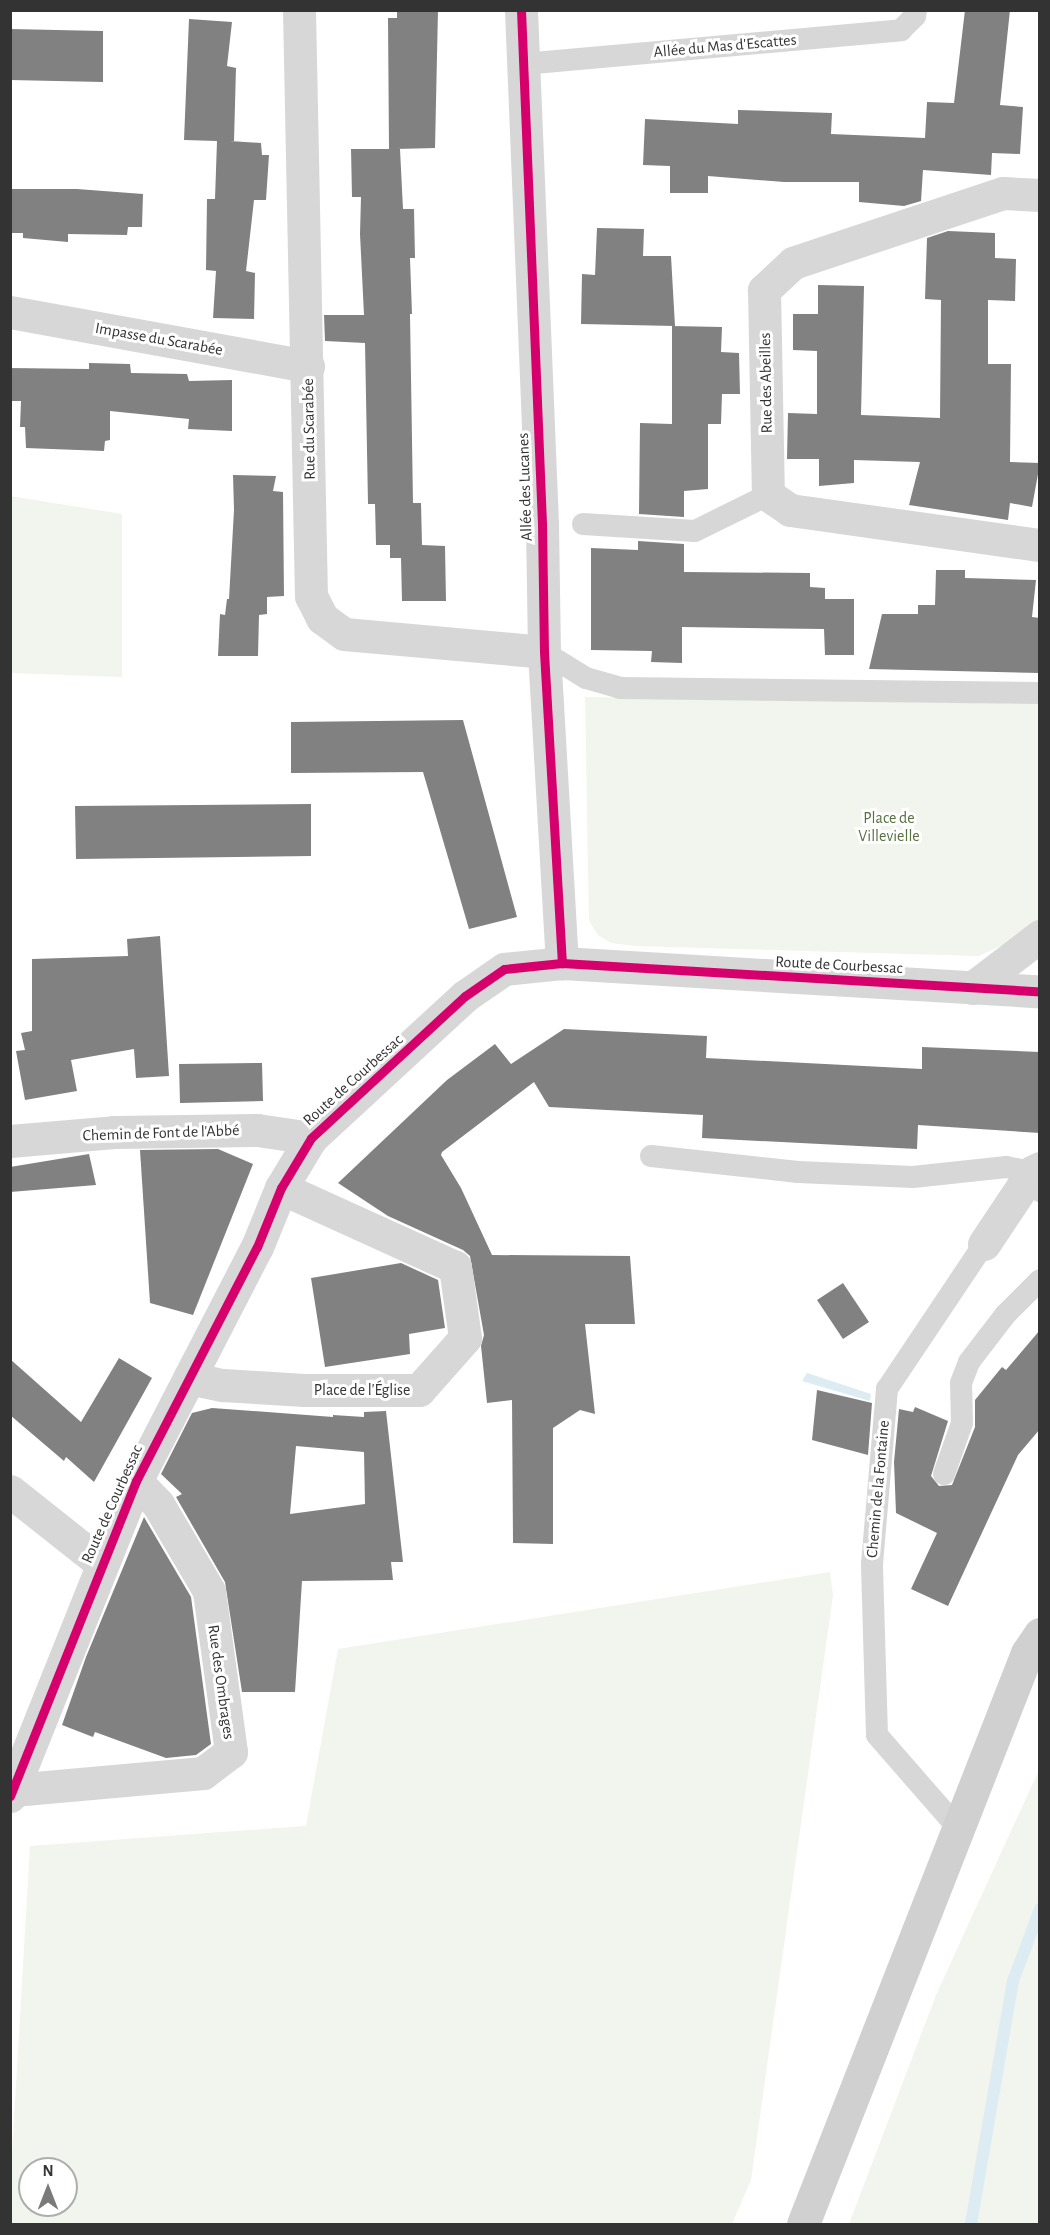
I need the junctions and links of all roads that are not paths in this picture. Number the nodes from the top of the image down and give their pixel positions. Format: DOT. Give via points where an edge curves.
graph roads {
  1 [pos="299,10"];
  2 [pos="521,10"];
  3 [pos="916,10"];
  4 [pos="523,64"];
  5 [pos="1040,195"];
  6 [pos="10,312"];
  7 [pos="308,366"];
  8 [pos="768,495"];
  9 [pos="584,524"];
  10 [pos="1040,545"];
  11 [pos="544,652"];
  12 [pos="1039,693"];
  13 [pos="1040,936"];
  14 [pos="562,963"];
  15 [pos="972,988"];
  16 [pos="1040,991"];
  17 [pos="311,1138"];
  18 [pos="10,1141"];
  19 [pos="651,1156"];
  20 [pos="1037,1177"];
  21 [pos="281,1188"];
  22 [pos="984,1244"];
  23 [pos="1040,1280"];
  24 [pos="189,1378"];
  25 [pos="944,1474"];
  26 [pos="136,1481"];
  27 [pos="10,1491"];
  28 [pos="102,1564"];
  29 [pos="1040,1634"];
  30 [pos="12,1793"];
  31 [pos="958,1828"];
  32 [pos="803,2224"];
  1 -- 7 [label="street, Rue du Scarabée"];
  2 -- 4 [label="street, Allée des Lucanes"];
  3 -- 4 [label="lane, Allée du Mas d'Escattes" via="901,30"];
  4 -- 11 [label="street, Allée des Lucanes"];
  5 -- 8 [label="street, Rue des Abeilles" via="1003,193 793,263 764,290"];
  6 -- 7 [label="street, Impasse du Scarabée"];
  7 -- 11 [label="street, Rue du Scarabée" via="311,596 322,618 344,634"];
  8 -- 9 [label="lane" via="695,531"];
  8 -- 10 [label="street" via="790,510"];
  11 -- 12 [label="lane" via="586,678 620,688"];
  11 -- 14 [label="street, Allée des Lucanes"];
  13 -- 15 [label="street"];
  14 -- 15 [label="street, Route de Courbessac"];
  14 -- 17 [label="street, Route de Courbessac" via="504,969 475,989"];
  15 -- 16 [label="street, Route de Courbessac"];
  17 -- 18 [label="street, Chemin de Font de l'Abbé" via="257,1130 114,1132"];
  17 -- 21 [label="street, Route de Courbessac"];
  19 -- 20 [label="lane" via="798,1172 913,1178 1006,1167"];
  20 -- 22 [label="street, Chemin de la Fontaine"];
  21 -- 24 [label="street, Route de Courbessac" via="257,1247"];
  21 -- 24 [label="street, Place de l'Église" via="455,1267 465,1338 419,1390 304,1390 223,1385"];
  22 -- 31 [label="lane, Chemin de la Fontaine" via="887,1389 872,1564 877,1735"];
  23 -- 25 [label="lane" via="1005,1315 969,1362 961,1383 962,1423"];
  24 -- 26 [label="street, Route de Courbessac"];
  26 -- 28 [label="street, Route de Courbessac"];
  26 -- 30 [label="street, Rue des Ombrages" via="158,1504 209,1591 231,1752 203,1773"];
  27 -- 28 [label="street"];
  28 -- 30 [label="street, Route de Courbessac"];
  29 -- 31 [label="street" via="1027,1653"];
  31 -- 32 [label="street"];
}
